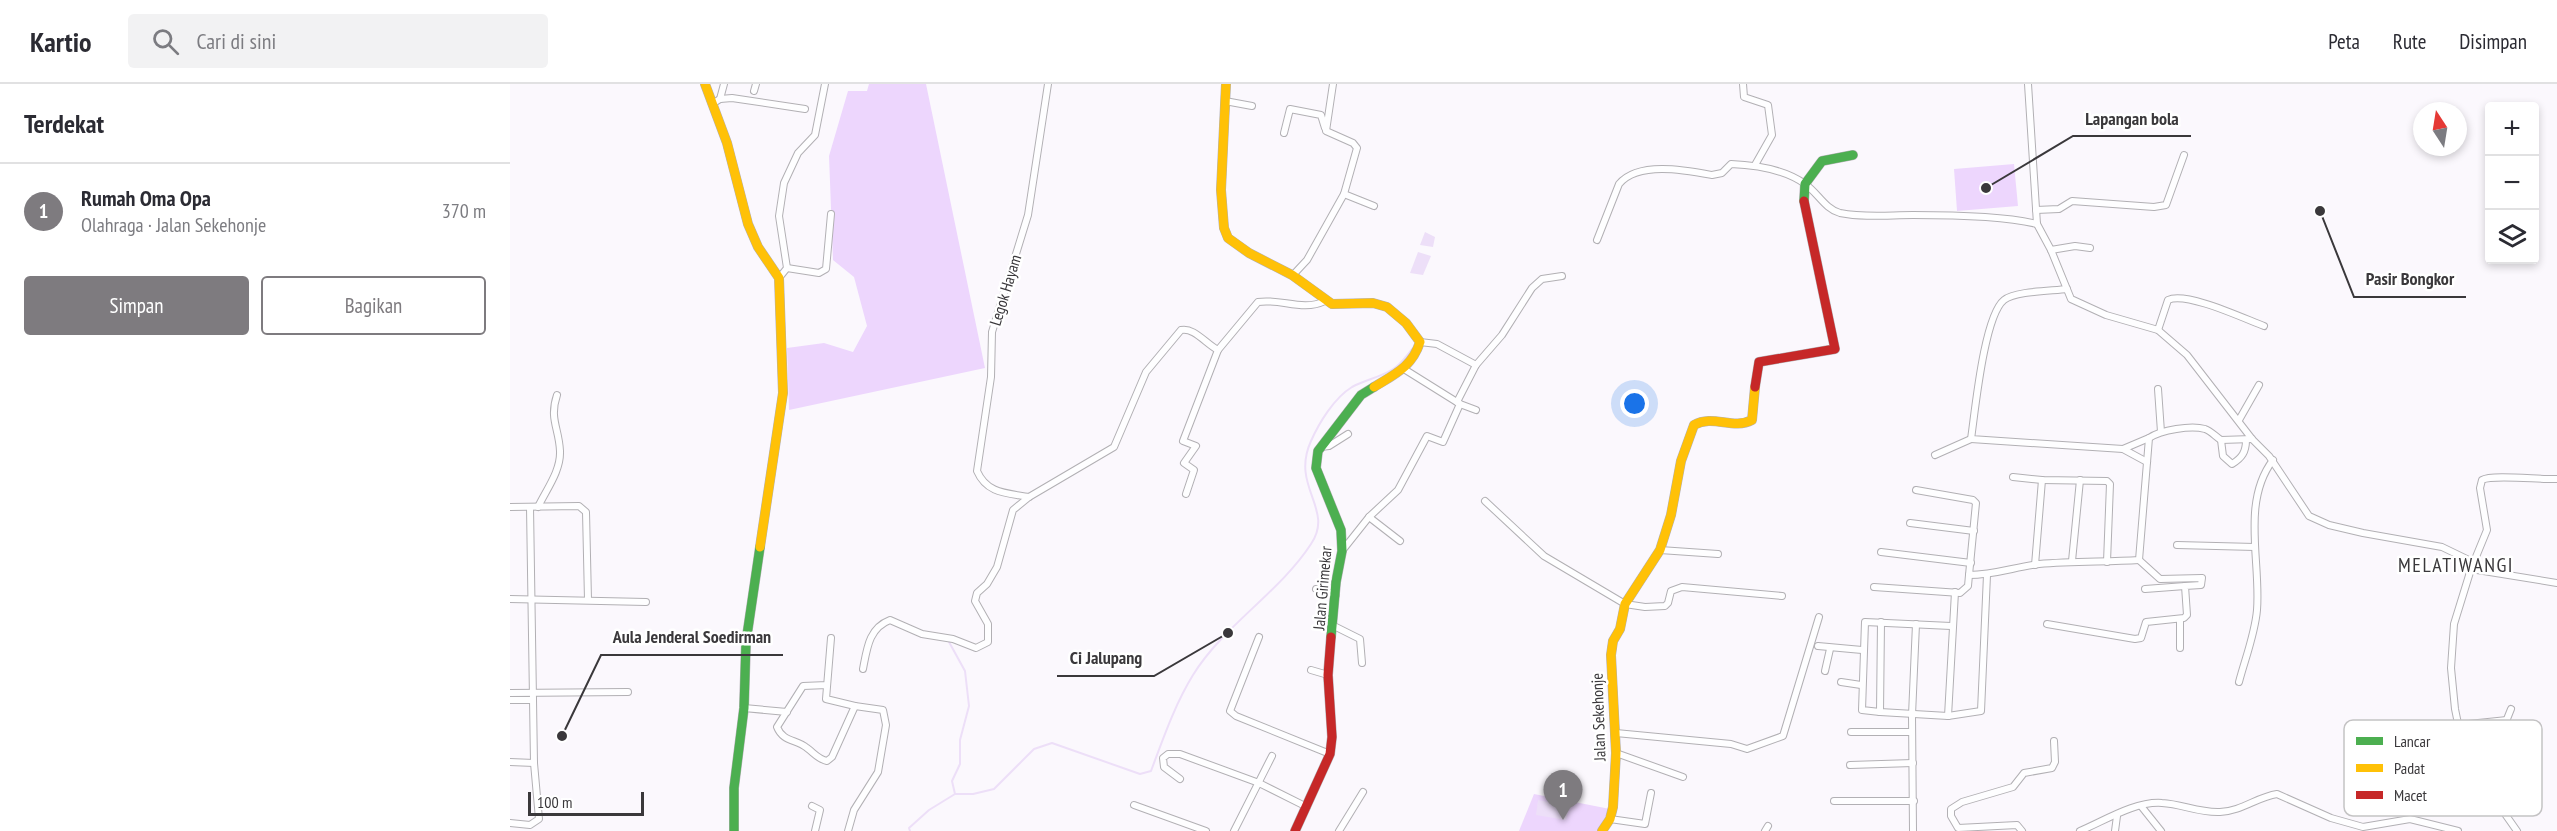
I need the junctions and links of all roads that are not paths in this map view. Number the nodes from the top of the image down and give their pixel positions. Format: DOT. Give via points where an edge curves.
graph roads {
  1 [pos="705,84"];
  2 [pos="724,84"];
  3 [pos="825,84"];
  4 [pos="1048,84"];
  5 [pos="1226,84"];
  6 [pos="1333,84"];
  7 [pos="1743,84"];
  8 [pos="2028,84"];
  9 [pos="1225,101"];
  10 [pos="716,102"];
  11 [pos="1252,106"];
  12 [pos="805,109"];
  13 [pos="1326,132"];
  14 [pos="1284,133"];
  15 [pos="1853,155"];
  16 [pos="2184,155"];
  17 [pos="1755,165"];
  18 [pos="1805,184"];
  19 [pos="1344,194"];
  20 [pos="1374,206"];
  21 [pos="2036,210"];
  22 [pos="831,214"];
  23 [pos="2037,224"];
  24 [pos="1598,240"];
  25 [pos="2090,248"];
  26 [pos="2051,250"];
  27 [pos="787,268"];
  28 [pos="1293,275"];
  29 [pos="1562,276"];
  30 [pos="778,278"];
  31 [pos="2067,289"];
  32 [pos="1325,301"];
  33 [pos="2264,326"];
  34 [pos="2158,330"];
  35 [pos="1420,342"];
  36 [pos="1218,350"];
  37 [pos="1476,365"];
  38 [pos="1404,369"];
  39 [pos="2259,386"];
  40 [pos="2158,388"];
  41 [pos="556,395"];
  42 [pos="1458,403"];
  43 [pos="1476,410"];
  44 [pos="2239,420"];
  45 [pos="2161,432"];
  46 [pos="1348,434"];
  47 [pos="2149,438"];
  48 [pos="1971,439"];
  49 [pos="2249,439"];
  50 [pos="2221,441"];
  51 [pos="1320,447"];
  52 [pos="2123,449"];
  53 [pos="1935,455"];
  54 [pos="2273,460"];
  55 [pos="2147,462"];
  56 [pos="2013,477"];
  57 [pos="2042,480"];
  58 [pos="2080,480"];
  59 [pos="2557,480"];
  60 [pos="1916,490"];
  61 [pos="1186,494"];
  62 [pos="1029,497"];
  63 [pos="1485,501"];
  64 [pos="510,507"];
  65 [pos="530,507"];
  66 [pos="538,507"];
  67 [pos="1369,517"];
  68 [pos="1910,523"];
  69 [pos="1974,531"];
  70 [pos="1400,541"];
  71 [pos="2177,545"];
  72 [pos="2255,547"];
  73 [pos="1660,549"];
  74 [pos="1342,551"];
  75 [pos="1881,552"];
  76 [pos="1718,554"];
  77 [pos="2139,560"];
  78 [pos="2072,561"];
  79 [pos="1971,562"];
  80 [pos="2107,562"];
  81 [pos="2035,565"];
  82 [pos="2472,565"];
  83 [pos="1969,575"];
  84 [pos="1987,575"];
  85 [pos="2557,583"];
  86 [pos="2185,586"];
  87 [pos="1874,587"];
  88 [pos="1316,589"];
  89 [pos="2145,589"];
  90 [pos="1955,592"];
  91 [pos="1336,595"];
  92 [pos="1782,596"];
  93 [pos="510,599"];
  94 [pos="533,599"];
  95 [pos="588,600"];
  96 [pos="646,602"];
  97 [pos="1626,603"];
  98 [pos="1818,617"];
  99 [pos="2180,620"];
  100 [pos="1881,622"];
  101 [pos="1916,624"];
  102 [pos="2047,624"];
  103 [pos="1334,626"];
  104 [pos="1952,626"];
  105 [pos="1259,637"];
  106 [pos="831,639"];
  107 [pos="1818,646"];
  108 [pos="2180,648"];
  109 [pos="1830,649"];
  110 [pos="1862,650"];
  111 [pos="1362,663"];
  112 [pos="863,669"];
  113 [pos="1311,670"];
  114 [pos="1825,671"];
  115 [pos="1328,675"];
  116 [pos="1841,682"];
  117 [pos="2239,682"];
  118 [pos="826,685"];
  119 [pos="1861,685"];
  120 [pos="628,692"];
  121 [pos="510,693"];
  122 [pos="533,696"];
  123 [pos="510,700"];
  124 [pos="855,706"];
  125 [pos="744,708"];
  126 [pos="2511,709"];
  127 [pos="786,712"];
  128 [pos="1880,712"];
  129 [pos="1912,715"];
  130 [pos="1948,716"];
  131 [pos="2507,718"];
  132 [pos="2458,720"];
  133 [pos="2493,720"];
  134 [pos="1851,732"];
  135 [pos="1912,732"];
  136 [pos="1616,733"];
  137 [pos="2054,741"];
  138 [pos="1616,753"];
  139 [pos="1330,754"];
  140 [pos="1272,756"];
  141 [pos="510,762"];
  142 [pos="534,763"];
  143 [pos="1912,763"];
  144 [pos="1850,765"];
  145 [pos="1683,777"];
  146 [pos="1180,779"];
  147 [pos="1259,783"];
  148 [pos="1363,792"];
  149 [pos="1651,793"];
  150 [pos="1834,801"];
  151 [pos="1914,801"];
  152 [pos="1134,805"];
  153 [pos="812,806"];
  154 [pos="2141,806"];
  155 [pos="1308,807"];
  156 [pos="2117,816"];
  157 [pos="2507,816"];
  158 [pos="1610,819"];
  159 [pos="510,823"];
  160 [pos="2362,828"];
  161 [pos="734,831"];
  162 [pos="815,831"];
  163 [pos="848,831"];
  164 [pos="1206,831"];
  165 [pos="1234,831"];
  166 [pos="1295,831"];
  167 [pos="1339,831"];
  168 [pos="1602,831"];
  169 [pos="1913,831"];
  170 [pos="2022,831"];
  171 [pos="2080,831"];
  172 [pos="2115,831"];
  173 [pos="2161,831"];
  174 [pos="2458,831"];
  175 [pos="2517,831"];
  1 -- 10 [label="street"];
  2 -- 10 [label="street"];
  3 -- 27 [label="street" via="815,135 798,153 784,183 779,216"];
  4 -- 62 [label="street, Legok Hayam" via="1028,215 992,332 991,377 977,471 995,491"];
  5 -- 9 [label="street"];
  6 -- 13 [label="street"];
  7 -- 17 [label="street" via="1744,97 1768,105 1772,135"];
  8 -- 21 [label="street"];
  9 -- 11 [label="street"];
  9 -- 28 [label="street" via="1222,218 1226,236 1235,245"];
  10 -- 12 [label="street" via="742,100"];
  10 -- 30 [label="street" via="748,224"];
  13 -- 14 [label="street" via="1321,115 1290,109"];
  13 -- 19 [label="street" via="1357,148"];
  15 -- 18 [label="street" via="1822,161"];
  16 -- 21 [label="street" via="2166,205 2072,201 2059,209"];
  17 -- 18 [label="street"];
  17 -- 24 [label="street" via="1731,164 1722,173 1712,175 1634,172 1619,184"];
  18 -- 23 [label="street" via="1829,208 1839,212"];
  18 -- 73 [label="street, Jalan Sekehonje" via="1803,198 1810,238 1835,349 1759,362 1758,403 1752,420 1741,424 1706,420 1694,425 1681,461"];
  19 -- 20 [label="street"];
  19 -- 28 [label="street" via="1306,260"];
  21 -- 23 [label="street"];
  22 -- 27 [label="street" via="826,269 819,273"];
  23 -- 26 [label="street"];
  25 -- 26 [label="street"];
  26 -- 31 [label="street"];
  27 -- 30 [label="street"];
  28 -- 32 [label="street"];
  29 -- 37 [label="street" via="1542,279 1532,288 1502,335"];
  30 -- 125 [label="street" via="783,393 746,642"];
  31 -- 34 [label="street" via="2071,299 2106,315"];
  31 -- 48 [label="street" via="2011,296 1999,306 1982,355"];
  32 -- 35 [label="street" via="1336,305 1386,305"];
  32 -- 36 [label="street" via="1300,307 1258,302"];
  33 -- 34 [label="street" via="2176,297 2168,300"];
  34 -- 44 [label="street" via="2187,356"];
  35 -- 37 [label="street" via="1443,346"];
  35 -- 38 [label="street" via="1415,358"];
  36 -- 61 [label="street" via="1184,441 1196,446 1184,463 1194,470"];
  36 -- 62 [label="street" via="1193,331 1181,330 1146,372 1114,447"];
  37 -- 42 [label="street"];
  38 -- 42 [label="street"];
  38 -- 51 [label="street" via="1361,395"];
  39 -- 44 [label="street"];
  40 -- 45 [label="street"];
  41 -- 66 [label="street" via="552,410 560,450 558,467"];
  42 -- 43 [label="street"];
  42 -- 67 [label="street" via="1443,442 1427,436 1398,490"];
  44 -- 49 [label="street"];
  45 -- 47 [label="street"];
  45 -- 50 [label="street" via="2208,430"];
  46 -- 51 [label="street"];
  47 -- 52 [label="street"];
  47 -- 55 [label="street"];
  48 -- 52 [label="street"];
  48 -- 53 [label="street"];
  49 -- 50 [label="street"];
  49 -- 50 [label="street" via="2240,460 2232,464 2223,456"];
  49 -- 54 [label="street"];
  51 -- 74 [label="street, Jalan Girimekar" via="1316,468 1341,530"];
  52 -- 55 [label="street"];
  54 -- 72 [label="street" via="2261,481"];
  54 -- 82 [label="street" via="2309,516 2329,525 2442,548"];
  55 -- 77 [label="street"];
  56 -- 57 [label="street"];
  57 -- 58 [label="street"];
  57 -- 81 [label="street"];
  58 -- 78 [label="street"];
  58 -- 80 [label="street" via="2110,484"];
  59 -- 82 [label="street" via="2498,476 2482,480 2480,488 2488,526"];
  60 -- 69 [label="street" via="1973,500 1977,507"];
  62 -- 112 [label="street" via="1013,510 997,567 977,593 975,601 988,624 988,642 976,648 922,634 890,620 879,624 868,643"];
  63 -- 97 [label="street" via="1544,556"];
  64 -- 65 [label="street"];
  65 -- 66 [label="street"];
  65 -- 94 [label="street"];
  66 -- 95 [label="street" via="579,506 586,512"];
  67 -- 70 [label="street"];
  67 -- 74 [label="street"];
  68 -- 69 [label="street"];
  69 -- 79 [label="street"];
  71 -- 72 [label="street"];
  72 -- 117 [label="street" via="2257,613"];
  73 -- 76 [label="street"];
  73 -- 97 [label="street, Jalan Sekehonje"];
  74 -- 91 [label="street, Jalan Girimekar"];
  75 -- 79 [label="street"];
  77 -- 80 [label="street"];
  77 -- 86 [label="street" via="2160,579 2203,579 2201,585"];
  78 -- 80 [label="street"];
  78 -- 81 [label="street"];
  79 -- 83 [label="street"];
  81 -- 84 [label="street"];
  82 -- 85 [label="street"];
  82 -- 132 [label="street" via="2451,646"];
  83 -- 84 [label="street"];
  83 -- 90 [label="street" via="1966,589"];
  84 -- 130 [label="street" via="1983,708"];
  86 -- 89 [label="street"];
  86 -- 99 [label="street" via="2187,615"];
  87 -- 90 [label="street"];
  88 -- 91 [label="street"];
  90 -- 104 [label="street"];
  91 -- 103 [label="street, Jalan Girimekar"];
  92 -- 97 [label="street" via="1682,587 1671,591 1665,606 1645,608"];
  93 -- 94 [label="street"];
  94 -- 95 [label="street"];
  94 -- 122 [label="street"];
  95 -- 96 [label="street"];
  97 -- 136 [label="street, Jalan Sekehonje" via="1611,655"];
  98 -- 136 [label="street" via="1783,736 1747,749 1731,744"];
  99 -- 102 [label="street" via="2146,622 2141,638 2135,639"];
  99 -- 108 [label="street"];
  100 -- 101 [label="street"];
  100 -- 110 [label="street" via="1865,622"];
  100 -- 128 [label="street"];
  101 -- 104 [label="street"];
  101 -- 129 [label="street"];
  103 -- 111 [label="street" via="1360,639"];
  103 -- 115 [label="street, Jalan Girimekar"];
  104 -- 130 [label="street"];
  105 -- 139 [label="street" via="1230,711"];
  106 -- 118 [label="street"];
  107 -- 109 [label="street"];
  109 -- 110 [label="street"];
  109 -- 114 [label="street"];
  110 -- 119 [label="street"];
  113 -- 115 [label="street"];
  115 -- 139 [label="street, Jalan Girimekar"];
  116 -- 119 [label="street"];
  118 -- 124 [label="street" via="826,700"];
  118 -- 127 [label="street" via="803,686"];
  119 -- 128 [label="street" via="1862,710"];
  120 -- 122 [label="street"];
  121 -- 122 [label="street"];
  122 -- 123 [label="street"];
  122 -- 142 [label="street"];
  124 -- 127 [label="street" via="827,761 806,746 787,741 777,730"];
  124 -- 163 [label="street" via="883,710 886,725 878,772 854,810"];
  125 -- 127 [label="street"];
  125 -- 161 [label="street" via="734,788"];
  126 -- 131 [label="street"];
  128 -- 129 [label="street"];
  129 -- 130 [label="street"];
  129 -- 135 [label="street"];
  131 -- 133 [label="street"];
  134 -- 135 [label="street"];
  135 -- 143 [label="street"];
  136 -- 138 [label="street, Jalan Sekehonje"];
  137 -- 170 [label="street" via="2052,768 2024,773 2013,786 1951,809 1958,828 2017,825"];
  138 -- 145 [label="street"];
  138 -- 158 [label="street, Jalan Sekehonje"];
  139 -- 155 [label="street, Jalan Girimekar"];
  140 -- 147 [label="street"];
  141 -- 142 [label="street"];
  142 -- 159 [label="street" via="539,819 530,825"];
  143 -- 144 [label="street"];
  143 -- 151 [label="street"];
  146 -- 147 [label="street" via="1164,767 1163,758 1168,754 1180,754"];
  147 -- 155 [label="street"];
  147 -- 165 [label="street"];
  148 -- 167 [label="street"];
  149 -- 158 [label="street" via="1645,824"];
  150 -- 151 [label="street"];
  151 -- 169 [label="street"];
  152 -- 164 [label="street"];
  153 -- 162 [label="street" via="820,810"];
  154 -- 156 [label="street"];
  154 -- 160 [label="street" via="2159,802 2221,812 2239,810 2277,794"];
  154 -- 173 [label="street"];
  155 -- 166 [label="street, Jalan Girimekar"];
  156 -- 171 [label="street"];
  156 -- 172 [label="street"];
  157 -- 175 [label="street"];
  158 -- 168 [label="street, Jalan Sekehonje"];
  160 -- 174 [label="street" via="2410,819"];
}
